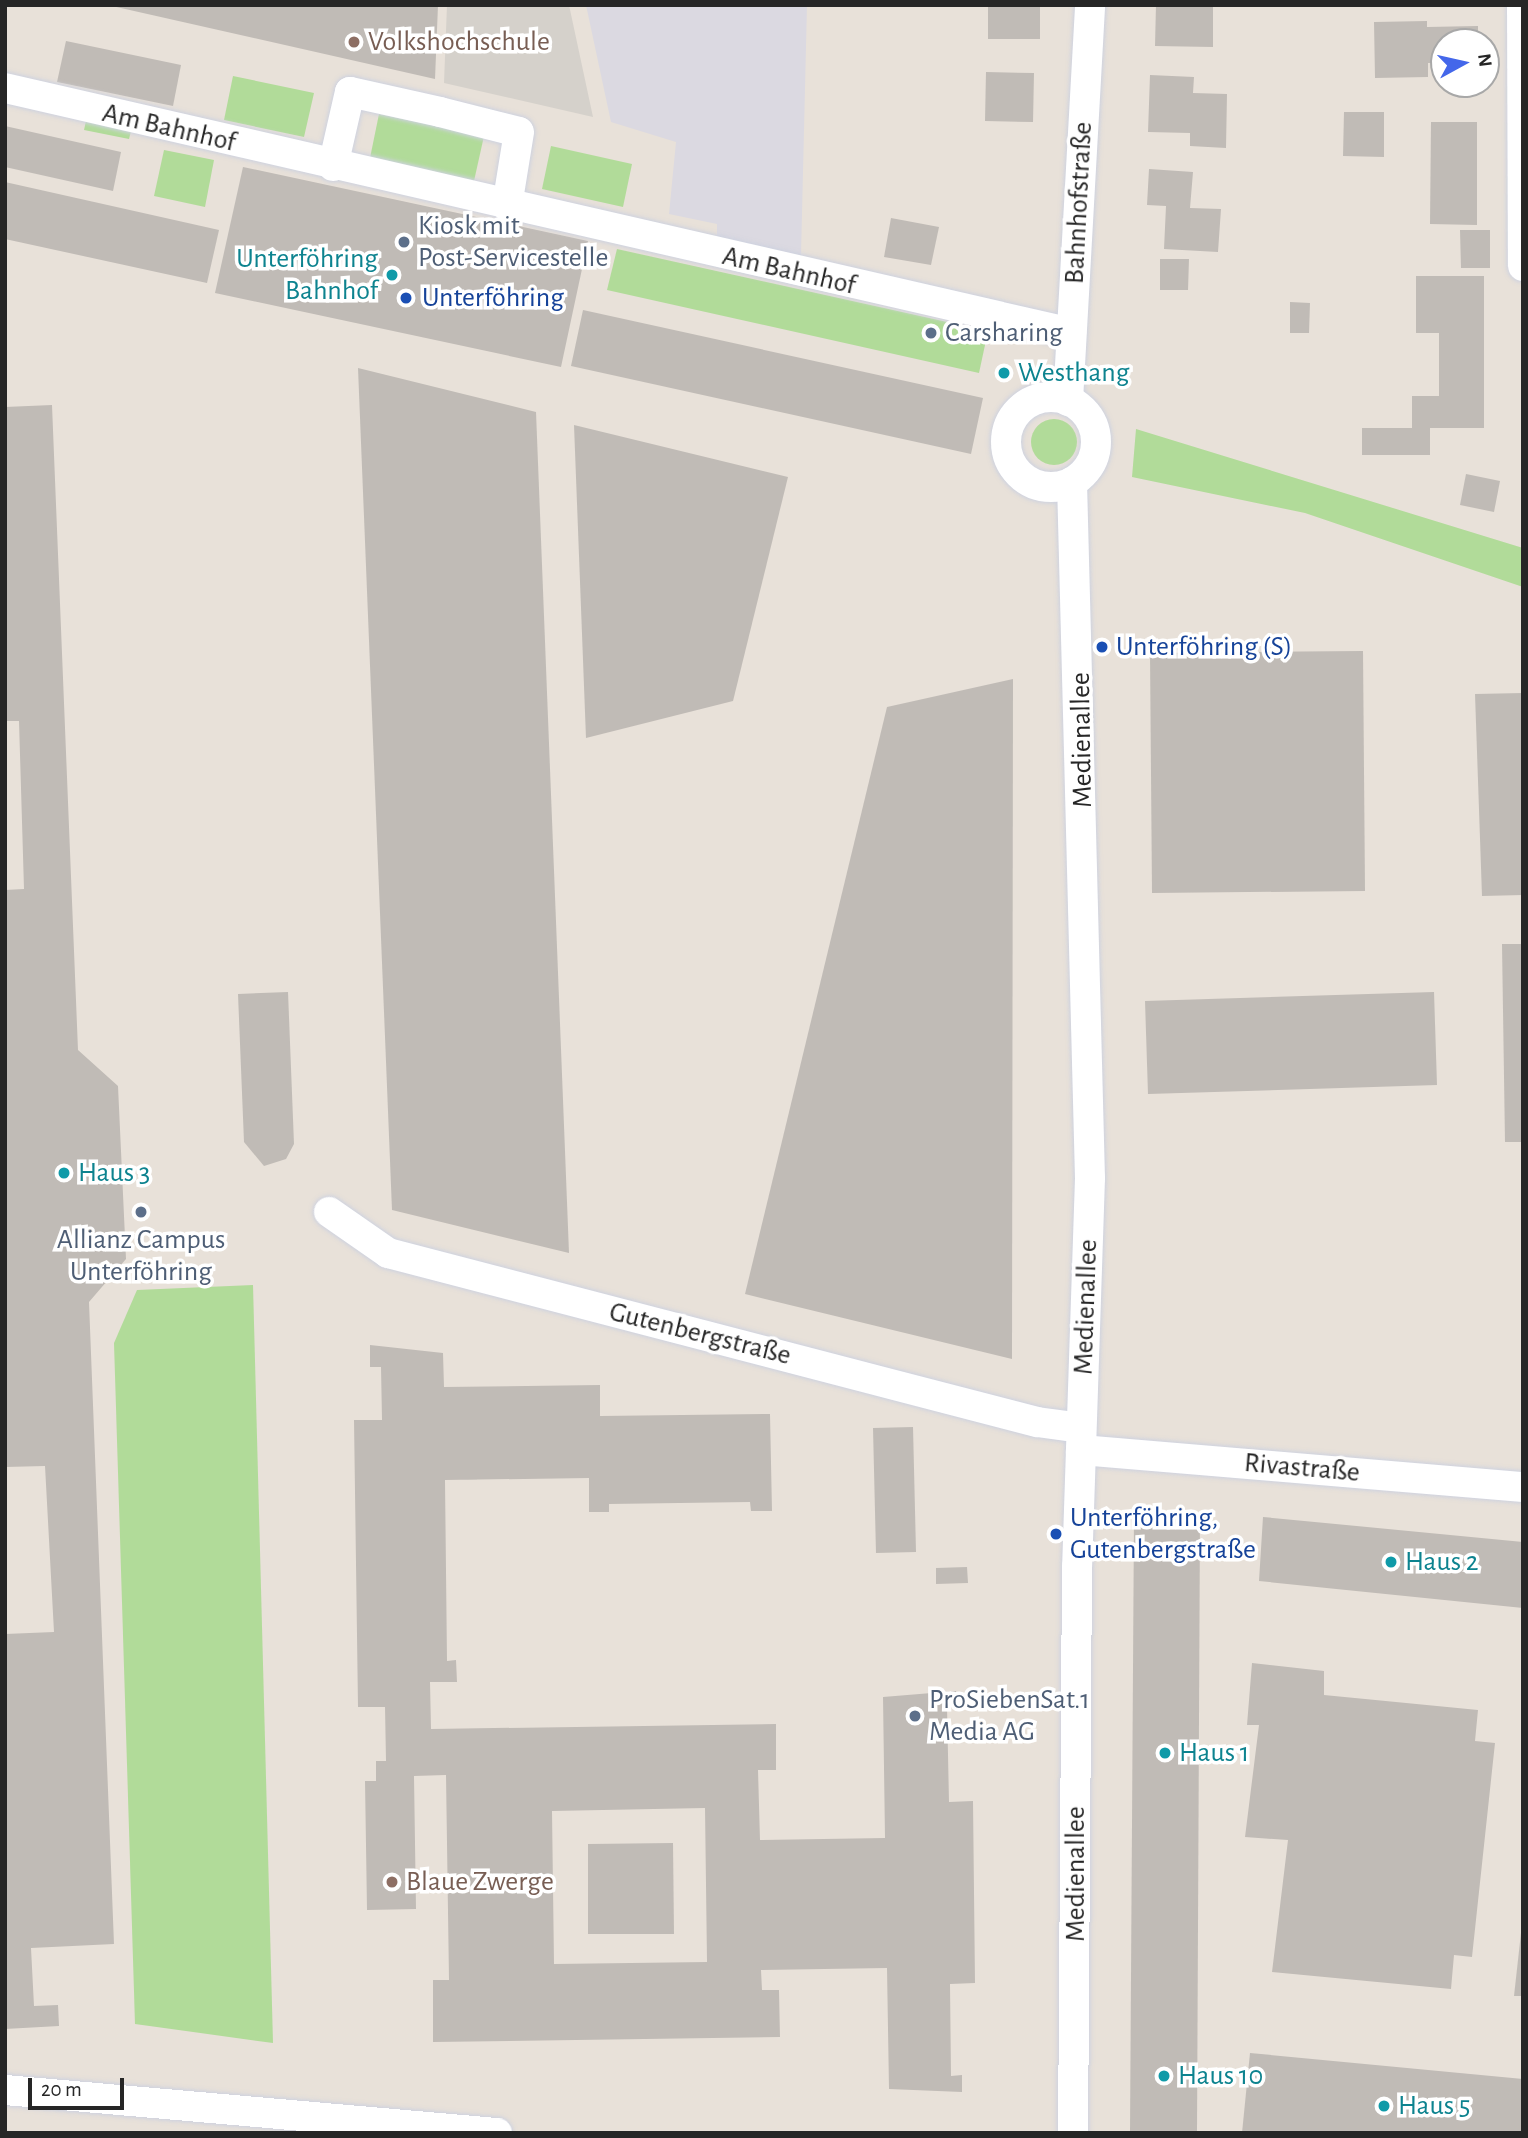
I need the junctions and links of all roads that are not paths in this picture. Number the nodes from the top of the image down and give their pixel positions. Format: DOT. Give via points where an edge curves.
graph roads {
  1 [pos="1090,5"];
  2 [pos="1522,5"];
  3 [pos="5,88"];
  4 [pos="333,166"];
  5 [pos="507,206"];
  6 [pos="1523,266"];
  7 [pos="1071,333"];
  8 [pos="1069,401"];
  9 [pos="1072,482"];
  10 [pos="330,1212"];
  11 [pos="1081,1438"];
  12 [pos="1523,1488"];
  13 [pos="5,2090"];
  14 [pos="497,2133"];
  15 [pos="1073,2133"];
  1 -- 7 [label="street, Bahnhofstraße"];
  2 -- 6 [label="street"];
  3 -- 4 [label="street, Am Bahnhof"];
  4 -- 5 [label="street, Am Bahnhof"];
  4 -- 5 [label="street" via="350,92 417,107 519,132"];
  5 -- 7 [label="street, Am Bahnhof"];
  7 -- 8 [label="street, Bahnhofstraße"];
  8 -- 9 [label="street" via="1089,418 1096,444 1089,467"];
  8 -- 9 [label="street" via="1039,399 1025,405 1007,429 1006,444 1017,472 1029,481 1058,487"];
  9 -- 11 [label="street, Medienallee" via="1090,1178"];
  10 -- 11 [label="street, Gutenbergstraße" via="388,1253 1037,1422"];
  11 -- 12 [label="street, Rivastraße"];
  11 -- 15 [label="street, Medienallee"];
  13 -- 14 [label="street"];
}
